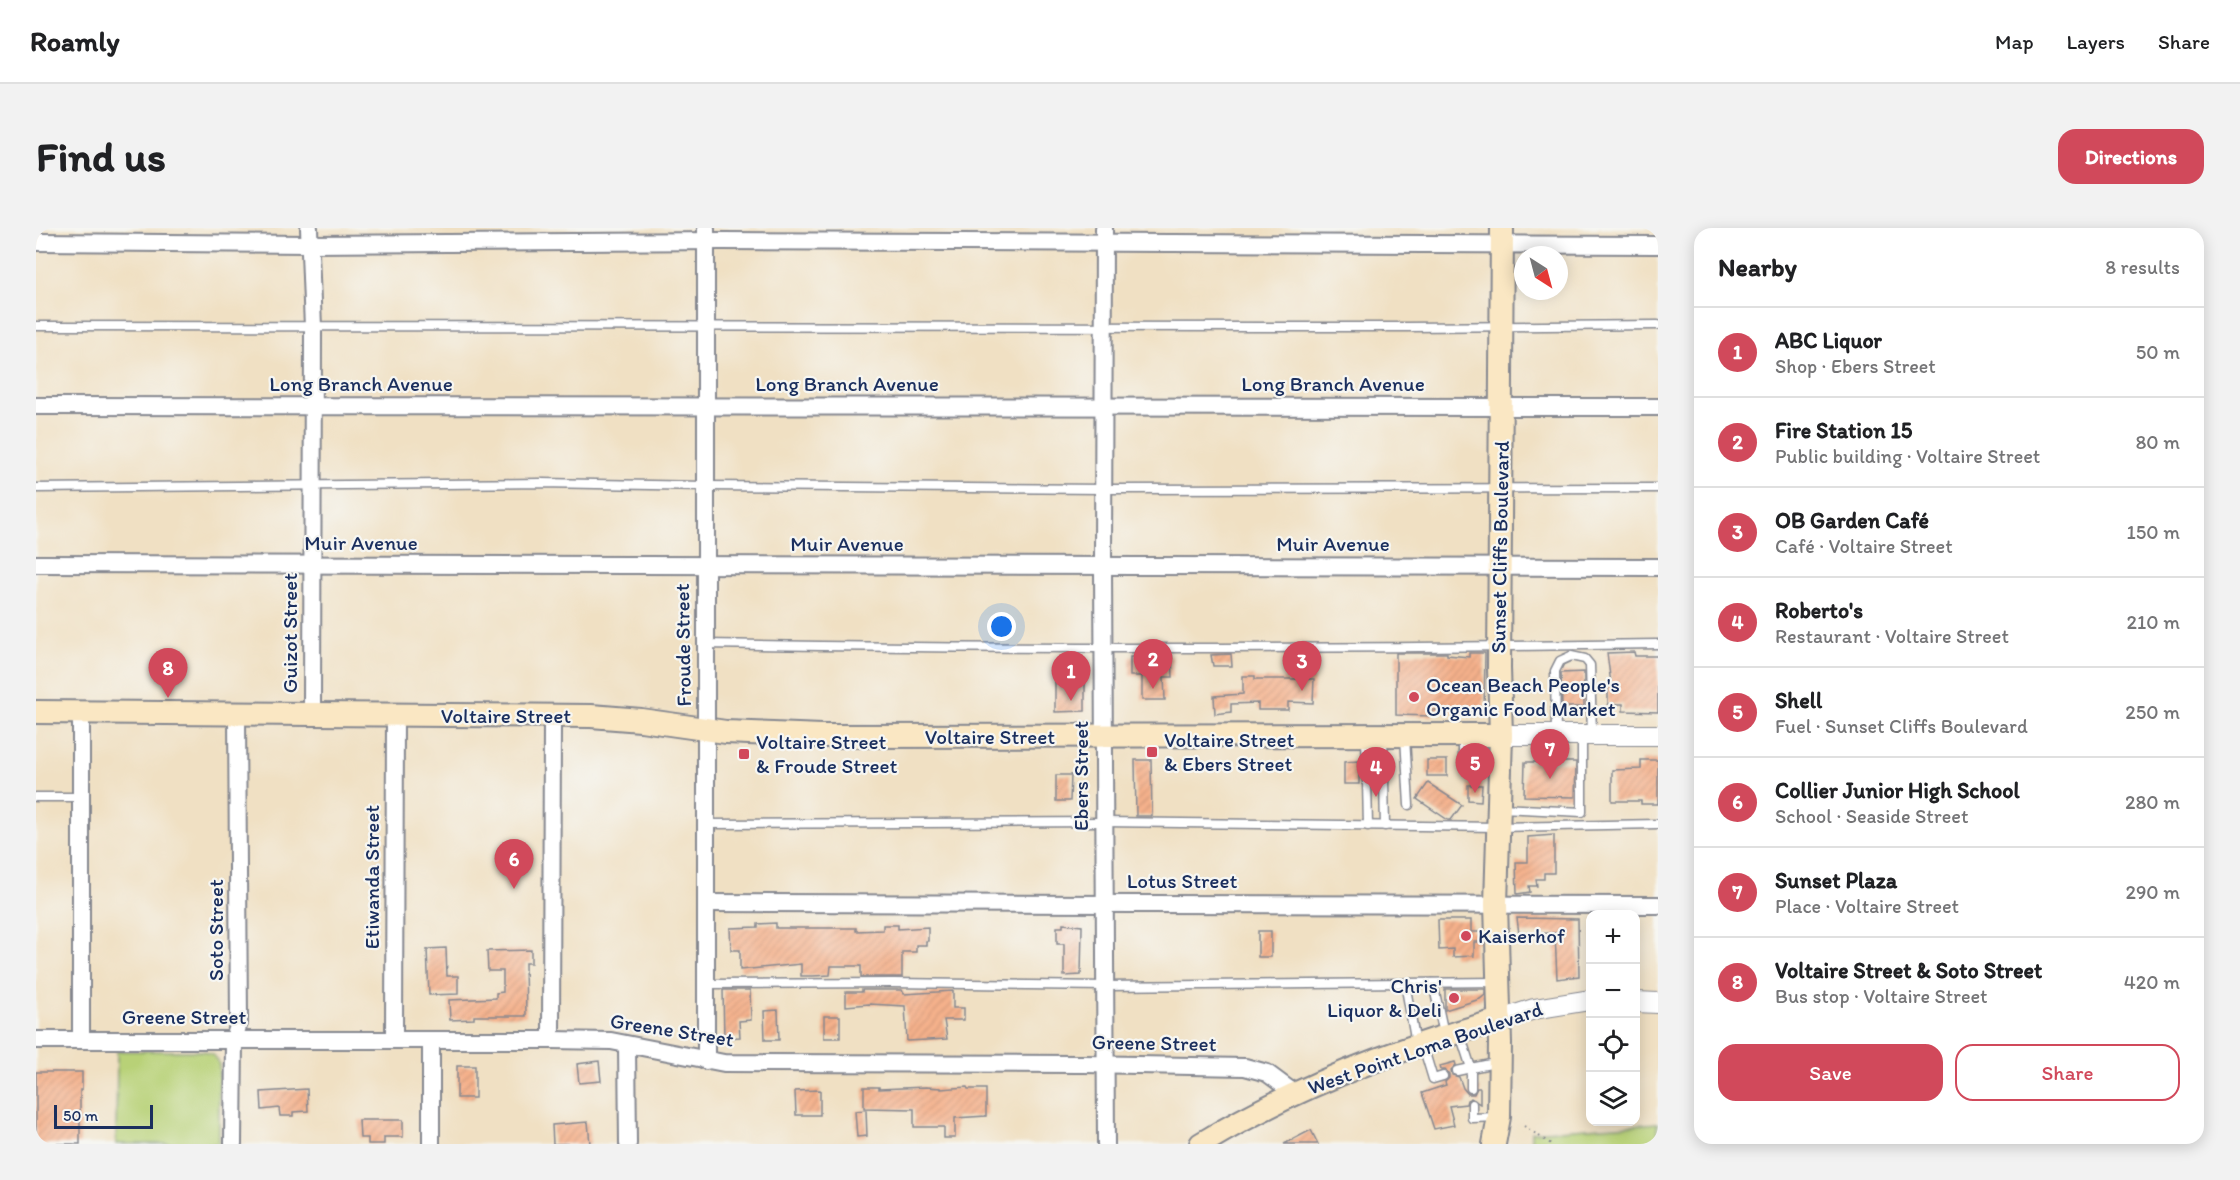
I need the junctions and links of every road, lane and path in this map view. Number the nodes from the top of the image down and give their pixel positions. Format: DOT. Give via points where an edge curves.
graph roads {
  1 [pos="706,234"];
  2 [pos="310,236"];
  3 [pos="1104,236"];
  4 [pos="1502,236"];
  5 [pos="36,242"];
  6 [pos="1658,245"];
  7 [pos="1658,325"];
  8 [pos="36,326"];
  9 [pos="1502,326"];
  10 [pos="313,327"];
  11 [pos="705,327"];
  12 [pos="1105,327"];
  13 [pos="36,406"];
  14 [pos="311,406"];
  15 [pos="705,406"];
  16 [pos="1104,407"];
  17 [pos="1502,407"];
  18 [pos="1658,407"];
  19 [pos="312,486"];
  20 [pos="706,486"];
  21 [pos="36,488"];
  22 [pos="1501,488"];
  23 [pos="1658,488"];
  24 [pos="1104,489"];
  25 [pos="36,564"];
  26 [pos="313,565"];
  27 [pos="705,566"];
  28 [pos="1501,566"];
  29 [pos="1103,567"];
  30 [pos="1658,567"];
  31 [pos="705,644"];
  32 [pos="1658,644"];
  33 [pos="1500,647"];
  34 [pos="1104,649"];
  35 [pos="36,712"];
  36 [pos="81,713"];
  37 [pos="237,715"];
  38 [pos="312,715"];
  39 [pos="395,715"];
  40 [pos="552,716"];
  41 [pos="707,731"];
  42 [pos="1384,735"];
  43 [pos="1501,735"];
  44 [pos="1556,735"];
  45 [pos="1587,735"];
  46 [pos="1658,735"];
  47 [pos="1103,736"];
  48 [pos="36,797"];
  49 [pos="80,797"];
  50 [pos="1409,805"];
  51 [pos="1496,814"];
  52 [pos="1104,822"];
  53 [pos="1658,824"];
  54 [pos="706,825"];
  55 [pos="1368,826"];
  56 [pos="1384,826"];
  57 [pos="706,903"];
  58 [pos="1104,903"];
  59 [pos="1496,904"];
  60 [pos="1658,905"];
  61 [pos="1498,982"];
  62 [pos="1406,983"];
  63 [pos="1433,983"];
  64 [pos="705,984"];
  65 [pos="1105,986"];
  66 [pos="1586,999"];
  67 [pos="1640,1002"];
  68 [pos="1658,1003"];
  69 [pos="1500,1020"];
  70 [pos="1452,1035"];
  71 [pos="81,1039"];
  72 [pos="234,1039"];
  73 [pos="36,1040"];
  74 [pos="394,1040"];
  75 [pos="431,1040"];
  76 [pos="551,1040"];
  77 [pos="627,1045"];
  78 [pos="1420,1045"];
  79 [pos="706,1061"];
  80 [pos="1500,1062"];
  81 [pos="1105,1064"];
  82 [pos="1471,1068"];
  83 [pos="1457,1071"];
  84 [pos="1443,1076"];
  85 [pos="1471,1088"];
  86 [pos="1294,1093"];
  87 [pos="1472,1104"];
  88 [pos="1499,1118"];
  89 [pos="1524,1126"];
  90 [pos="233,1144"];
  91 [pos="431,1144"];
  92 [pos="628,1144"];
  93 [pos="1106,1144"];
  94 [pos="1201,1144"];
  95 [pos="1494,1144"];
  96 [pos="1508,1144"];
  97 [pos="1551,1144"];
  1 -- 2 [label="street"];
  1 -- 3 [label="street"];
  1 -- 11 [label="street, Froude Street"];
  2 -- 5 [label="street"];
  2 -- 10 [label="street, Guizot Street"];
  3 -- 4 [label="street"];
  3 -- 12 [label="street, Ebers Street"];
  4 -- 6 [label="street"];
  4 -- 9 [label="main road, Sunset Cliffs Boulevard"];
  7 -- 9 [label="lane"];
  8 -- 10 [label="lane"];
  9 -- 12 [label="lane"];
  9 -- 17 [label="main road, Sunset Cliffs Boulevard"];
  10 -- 11 [label="lane"];
  10 -- 14 [label="street, Guizot Street"];
  11 -- 12 [label="lane"];
  11 -- 15 [label="street, Froude Street"];
  12 -- 16 [label="street, Ebers Street"];
  13 -- 14 [label="street, Long Branch Avenue"];
  14 -- 15 [label="street, Long Branch Avenue"];
  14 -- 19 [label="street, Guizot Street"];
  15 -- 16 [label="street, Long Branch Avenue"];
  15 -- 20 [label="street, Froude Street"];
  16 -- 17 [label="street, Long Branch Avenue"];
  16 -- 24 [label="street, Ebers Street"];
  17 -- 18 [label="street, Long Branch Avenue"];
  17 -- 22 [label="main road, Sunset Cliffs Boulevard"];
  19 -- 20 [label="lane"];
  19 -- 21 [label="lane"];
  19 -- 26 [label="street, Guizot Street"];
  20 -- 24 [label="lane"];
  20 -- 27 [label="street, Froude Street"];
  22 -- 23 [label="lane"];
  22 -- 24 [label="lane"];
  22 -- 28 [label="main road, Sunset Cliffs Boulevard"];
  24 -- 29 [label="street, Ebers Street"];
  25 -- 26 [label="street, Muir Avenue"];
  26 -- 27 [label="street, Muir Avenue"];
  26 -- 38 [label="street, Guizot Street"];
  27 -- 29 [label="street, Muir Avenue"];
  27 -- 31 [label="street, Froude Street"];
  28 -- 29 [label="street, Muir Avenue"];
  28 -- 30 [label="street, Muir Avenue"];
  28 -- 33 [label="main road, Sunset Cliffs Boulevard"];
  29 -- 34 [label="street, Ebers Street"];
  31 -- 34 [label="lane"];
  31 -- 41 [label="street, Froude Street"];
  32 -- 33 [label="lane"];
  33 -- 34 [label="lane"];
  33 -- 43 [label="main road, Sunset Cliffs Boulevard"];
  34 -- 47 [label="street, Ebers Street"];
  35 -- 36 [label="main road, Voltaire Street"];
  36 -- 37 [label="main road, Voltaire Street"];
  36 -- 49 [label="street"];
  37 -- 38 [label="main road, Voltaire Street"];
  37 -- 72 [label="street, Soto Street" via="239,1023"];
  38 -- 39 [label="main road, Voltaire Street"];
  39 -- 40 [label="main road, Voltaire Street"];
  39 -- 74 [label="street, Etiwanda Street"];
  40 -- 41 [label="main road, Voltaire Street" via="615,718"];
  40 -- 76 [label="street"];
  41 -- 47 [label="main road, Voltaire Street" via="822,736"];
  41 -- 54 [label="street, Froude Street"];
  42 -- 43 [label="main road, Voltaire Street" via="1463,745"];
  42 -- 47 [label="main road, Voltaire Street"];
  42 -- 50 [label="lane"];
  42 -- 55 [label="lane"];
  42 -- 56 [label="lane"];
  43 -- 44 [label="street, Voltaire Street"];
  43 -- 51 [label="main road, Sunset Cliffs Boulevard"];
  44 -- 45 [label="street, Voltaire Street"];
  44 -- 45 [label="lane" via="1556,671 1560,661 1571,656 1585,659 1590,665"];
  45 -- 46 [label="street, Voltaire Street"];
  45 -- 51 [label="lane" via="1582,812"];
  47 -- 52 [label="street, Ebers Street"];
  48 -- 49 [label="lane"];
  49 -- 71 [label="street"];
  51 -- 53 [label="lane"];
  51 -- 56 [label="lane" via="1473,823"];
  51 -- 59 [label="main road, Sunset Cliffs Boulevard"];
  52 -- 54 [label="lane"];
  52 -- 55 [label="lane"];
  52 -- 58 [label="street, Ebers Street"];
  54 -- 57 [label="street, Froude Street"];
  55 -- 56 [label="lane"];
  57 -- 58 [label="street, Lotus Street"];
  57 -- 64 [label="street, Froude Street"];
  58 -- 59 [label="street, Lotus Street"];
  58 -- 65 [label="street, Ebers Street"];
  59 -- 60 [label="street, Lotus Street"];
  59 -- 61 [label="main road, Sunset Cliffs Boulevard"];
  61 -- 63 [label="lane"];
  61 -- 69 [label="main road, Sunset Cliffs Boulevard"];
  62 -- 63 [label="lane"];
  62 -- 65 [label="lane"];
  62 -- 78 [label="lane"];
  63 -- 70 [label="lane"];
  64 -- 65 [label="lane"];
  64 -- 79 [label="street, Froude Street"];
  65 -- 81 [label="street, Ebers Street"];
  66 -- 69 [label="street, West Point Loma Boulevard"];
  67 -- 68 [label="street"];
  69 -- 70 [label="main road, West Point Loma Boulevard"];
  69 -- 80 [label="main road, Sunset Cliffs Boulevard"];
  70 -- 78 [label="main road, West Point Loma Boulevard"];
  70 -- 82 [label="lane"];
  71 -- 72 [label="street, Greene Street"];
  71 -- 73 [label="street, Greene Street"];
  72 -- 74 [label="street, Greene Street"];
  72 -- 90 [label="street, Soto Street"];
  74 -- 75 [label="street, Greene Street"];
  75 -- 76 [label="street, Greene Street"];
  75 -- 91 [label="street"];
  76 -- 77 [label="street, Greene Street"];
  77 -- 79 [label="street, Greene Street"];
  77 -- 92 [label="street"];
  78 -- 84 [label="lane" via="1433,1078"];
  78 -- 86 [label="main road, West Point Loma Boulevard"];
  79 -- 81 [label="street, Greene Street"];
  80 -- 82 [label="lane"];
  80 -- 88 [label="main road, Sunset Cliffs Boulevard"];
  81 -- 86 [label="street, Greene Street" via="1253,1068 1274,1077"];
  81 -- 93 [label="street, Ebers Street"];
  82 -- 83 [label="lane"];
  82 -- 85 [label="lane"];
  86 -- 94 [label="main road, West Point Loma Boulevard"];
  87 -- 88 [label="lane" via="1472,1118"];
  88 -- 95 [label="main road, Sunset Cliffs Boulevard"];
  88 -- 96 [label="main road, Sunset Cliffs Boulevard"];
  89 -- 97 [label="path"];
}
